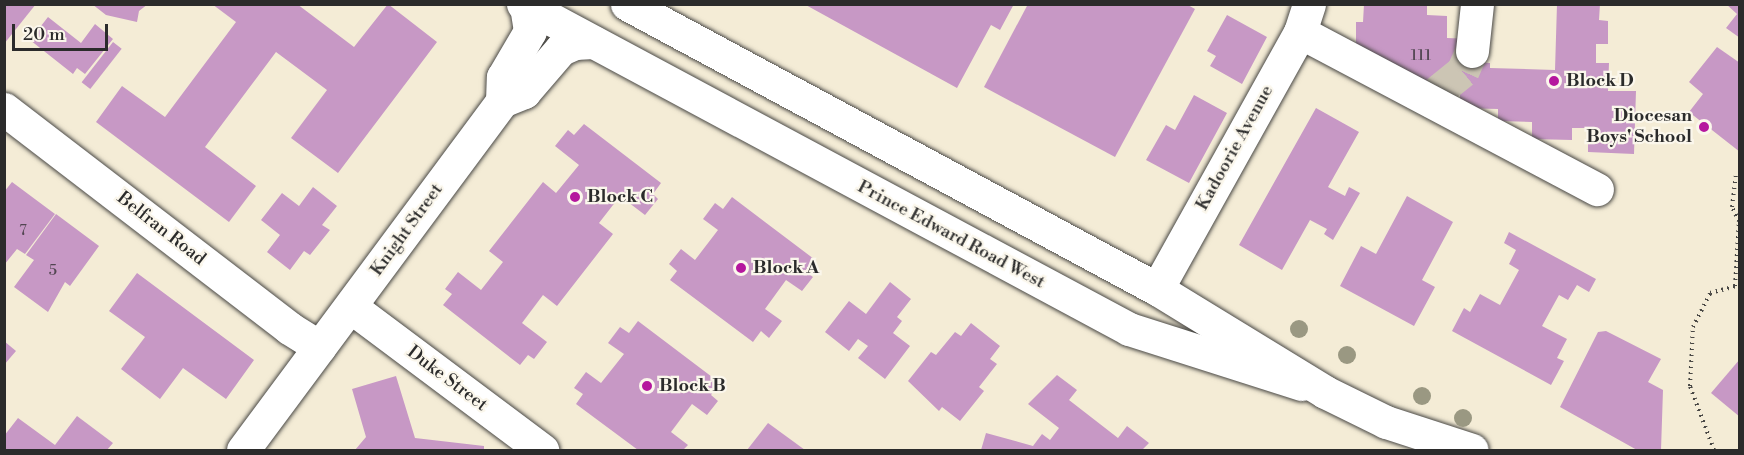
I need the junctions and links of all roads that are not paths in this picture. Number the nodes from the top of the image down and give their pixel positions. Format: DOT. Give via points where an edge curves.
graph roads {
  1 [pos="627,4"];
  2 [pos="1477,4"];
  3 [pos="524,5"];
  4 [pos="1304,18"];
  5 [pos="593,42"];
  6 [pos="1472,51"];
  7 [pos="502,101"];
  8 [pos="4,109"];
  9 [pos="1596,189"];
  10 [pos="1157,289"];
  11 [pos="351,307"];
  12 [pos="320,347"];
  13 [pos="1325,392"];
  14 [pos="1386,422"];
  15 [pos="243,450"];
  16 [pos="542,450"];
  17 [pos="1425,450"];
  18 [pos="1472,450"];
  1 -- 10 [label="street, Prince Edward Road West"];
  2 -- 6 [label="street"];
  3 -- 5 [label="street, Prince Edward Road West"];
  3 -- 7 [label="street" via="530,31 503,78"];
  4 -- 9 [label="street"];
  4 -- 10 [label="street, Kadoorie Avenue"];
  5 -- 7 [label="street, Knight Street" via="561,49 524,92"];
  5 -- 13 [label="street, Prince Edward Road West" via="1130,329"];
  7 -- 11 [label="street, Knight Street"];
  8 -- 12 [label="street, Belfran Road" via="289,328"];
  10 -- 13 [label="street, Prince Edward Road West"];
  11 -- 12 [label="street, Knight Street"];
  11 -- 16 [label="street, Duke Street"];
  12 -- 15 [label="street, Knight Street"];
  13 -- 14 [label="street, Prince Edward Road West"];
  14 -- 17 [label="street, Prince Edward Road West"];
  14 -- 18 [label="street, Prince Edward Road West"];
}
